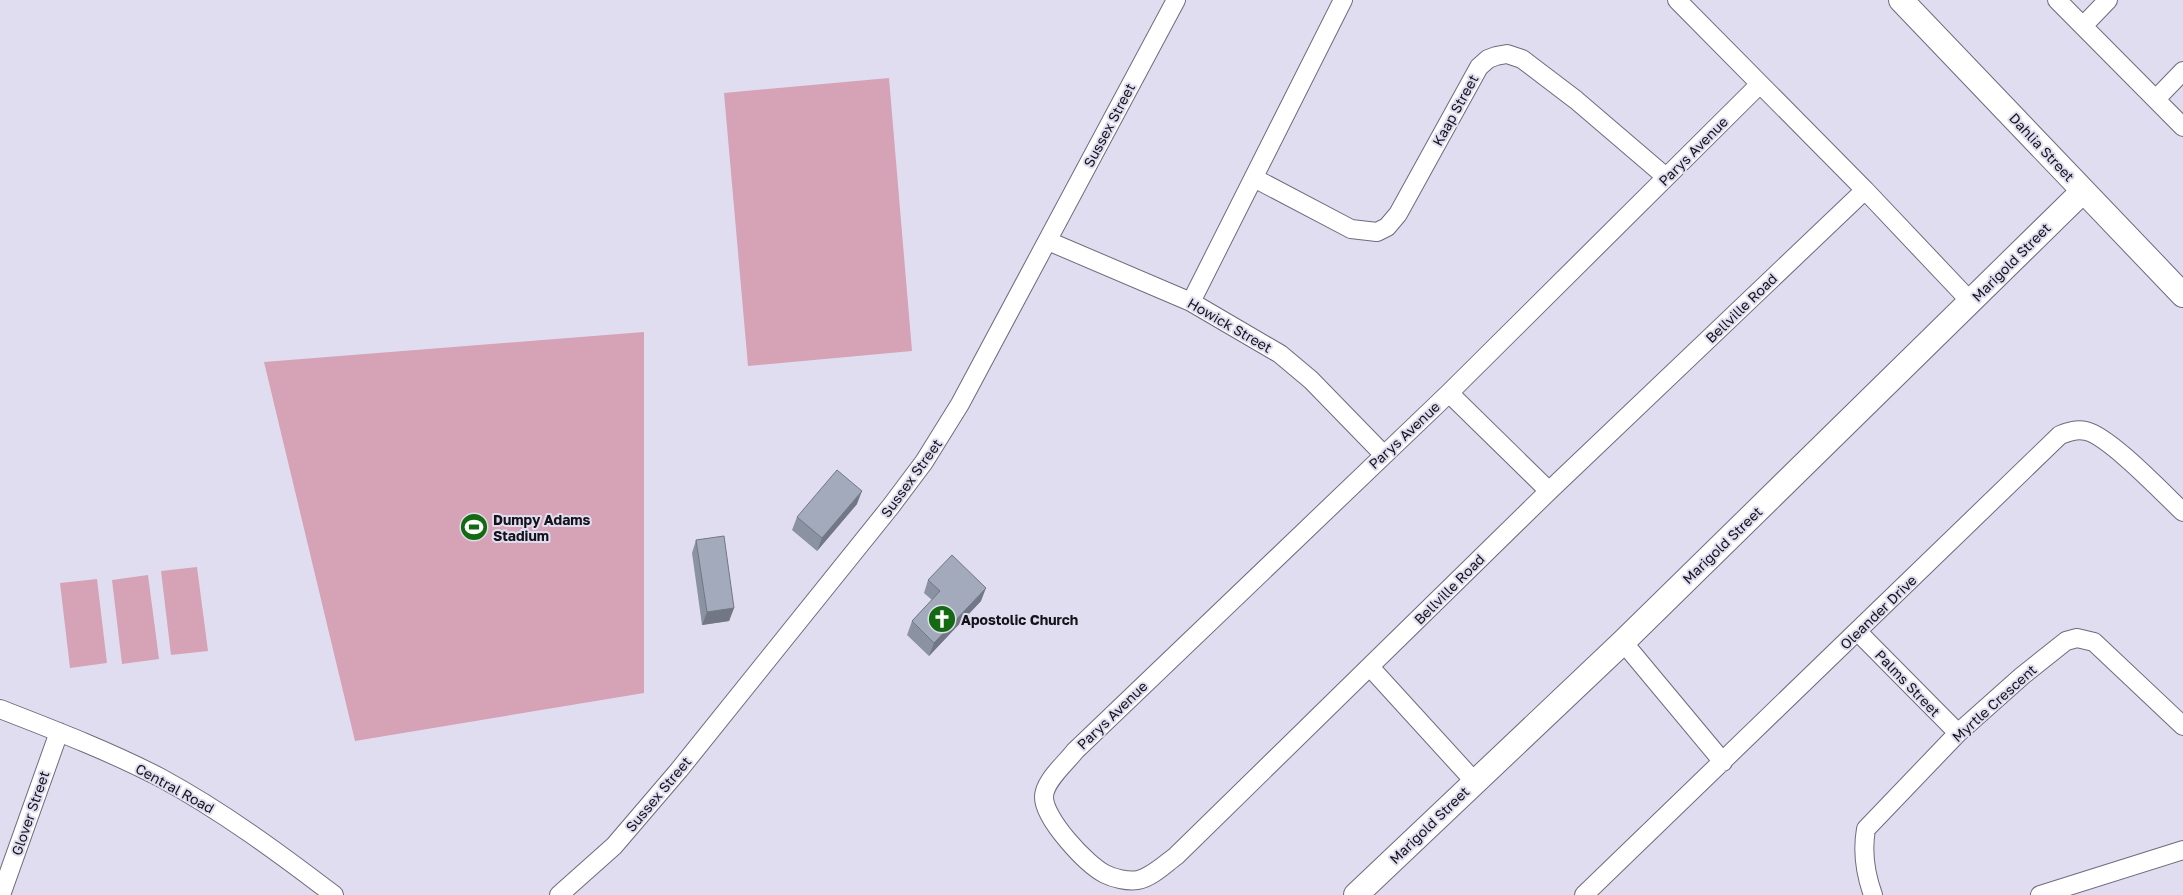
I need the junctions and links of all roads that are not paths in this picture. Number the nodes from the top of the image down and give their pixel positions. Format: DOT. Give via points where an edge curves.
graph roads {
  1 [pos="1176,0"];
  2 [pos="1343,0"];
  3 [pos="1677,0"];
  4 [pos="1901,0"];
  5 [pos="2057,0"];
  6 [pos="2108,0"];
  7 [pos="2083,26"];
  8 [pos="2183,71"];
  9 [pos="1759,85"];
  10 [pos="2156,99"];
  11 [pos="2183,126"];
  12 [pos="1666,177"];
  13 [pos="1254,178"];
  14 [pos="1865,190"];
  15 [pos="2083,191"];
  16 [pos="1048,241"];
  17 [pos="2183,295"];
  18 [pos="1191,302"];
  19 [pos="1972,302"];
  20 [pos="1449,393"];
  21 [pos="1384,455"];
  22 [pos="1549,491"];
  23 [pos="2183,512"];
  24 [pos="1858,632"];
  25 [pos="1623,642"];
  26 [pos="1370,667"];
  27 [pos="0,709"];
  28 [pos="2183,726"];
  29 [pos="59,732"];
  30 [pos="1958,733"];
  31 [pos="1723,762"];
  32 [pos="1474,782"];
  33 [pos="1048,784"];
  34 [pos="2183,850"];
  35 [pos="1,895"];
  36 [pos="334,895"];
  37 [pos="559,895"];
  38 [pos="1356,895"];
  39 [pos="1584,895"];
  40 [pos="1873,895"];
  41 [pos="2040,895"];
  1 -- 16 [label="street, Sussex Street"];
  2 -- 13 [label="street"];
  3 -- 9 [label="street"];
  4 -- 15 [label="street, Dahlia Street"];
  5 -- 7 [label="street"];
  6 -- 7 [label="street"];
  7 -- 10 [label="street"];
  8 -- 10 [label="street"];
  9 -- 12 [label="street, Parys Avenue"];
  9 -- 14 [label="street"];
  10 -- 11 [label="street"];
  12 -- 13 [label="street, Kaap Street" via="1576,100 1522,59 1507,54 1488,59 1479,67 1398,214 1378,232 1351,228"];
  12 -- 20 [label="street, Parys Avenue"];
  13 -- 18 [label="street"];
  14 -- 19 [label="street"];
  14 -- 22 [label="street, Bellville Road"];
  15 -- 17 [label="street, Dahlia Street"];
  15 -- 19 [label="street, Marigold Street"];
  16 -- 18 [label="street, Howick Street"];
  16 -- 37 [label="street, Sussex Street" via="955,412 924,462 643,814 614,846"];
  18 -- 21 [label="street, Howick Street" via="1280,354 1311,380"];
  19 -- 25 [label="street, Marigold Street"];
  20 -- 21 [label="street, Parys Avenue"];
  20 -- 22 [label="street"];
  21 -- 33 [label="street, Parys Avenue" via="1076,751"];
  22 -- 26 [label="street, Bellville Road"];
  23 -- 24 [label="street, Oleander Drive" via="2105,440 2084,430 2060,435"];
  24 -- 30 [label="street, Palms Street"];
  24 -- 31 [label="street, Oleander Drive"];
  25 -- 31 [label="street"];
  25 -- 32 [label="street, Marigold Street"];
  26 -- 32 [label="street"];
  26 -- 33 [label="street, Bellville Road" via="1176,856 1137,881 1104,874 1060,830 1046,807 1044,797"];
  27 -- 29 [label="street, Central Road"];
  28 -- 30 [label="street, Myrtle Crescent" via="2094,642 2077,638 2058,646"];
  29 -- 35 [label="street, Glover Street"];
  29 -- 36 [label="street, Central Road" via="170,784 236,824"];
  30 -- 40 [label="street, Myrtle Crescent" via="1866,829 1864,860"];
  31 -- 39 [label="street, Oleander Drive"];
  32 -- 38 [label="street, Marigold Street"];
  34 -- 41 [label="street"];
}
